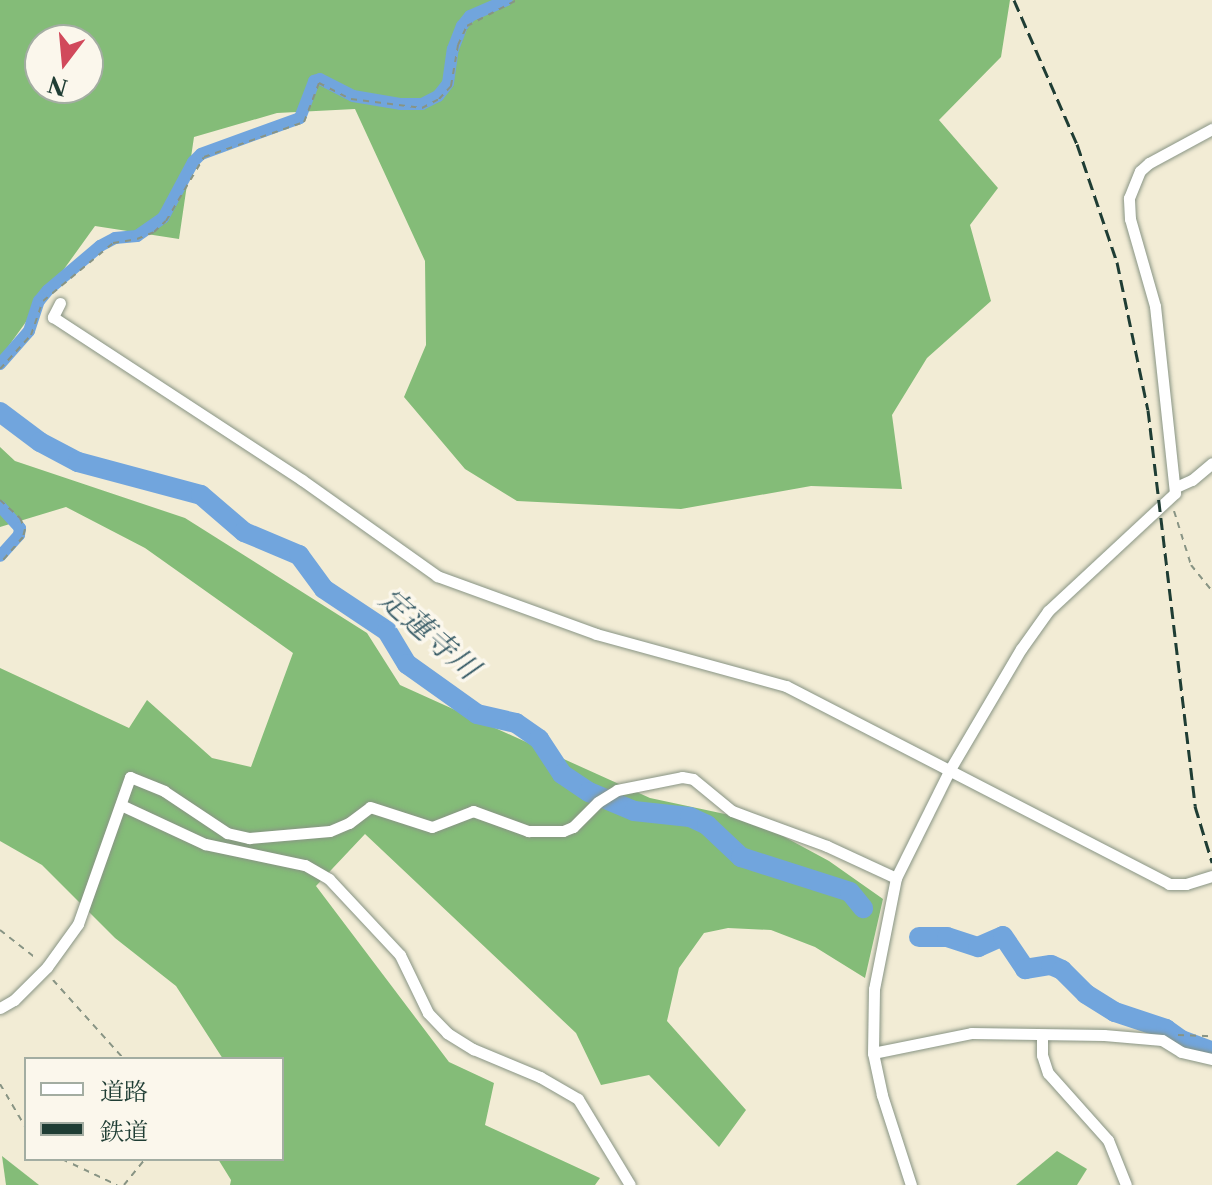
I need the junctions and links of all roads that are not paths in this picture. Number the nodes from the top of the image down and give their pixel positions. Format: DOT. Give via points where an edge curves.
graph roads {
  1 [pos="1212,129"];
  2 [pos="60,303"];
  3 [pos="1212,463"];
  4 [pos="1176,487"];
  5 [pos="949,771"];
  6 [pos="121,805"];
  7 [pos="896,878"];
  8 [pos="1206,878"];
  9 [pos="0,1008"];
  10 [pos="1042,1036"];
  11 [pos="873,1053"];
  12 [pos="1212,1059"];
  13 [pos="630,1185"];
  14 [pos="911,1185"];
  15 [pos="1126,1185"];
  1 -- 4 [label="street" via="1149,163 1129,198 1155,306"];
  2 -- 5 [label="street" via="53,317 302,480 437,576 596,634 786,686"];
  3 -- 4 [label="street"];
  4 -- 5 [label="street" via="1169,501 1048,611"];
  5 -- 7 [label="street"];
  5 -- 8 [label="street" via="1169,884"];
  6 -- 7 [label="street" via="130,777 164,791 227,833 249,838 330,831 370,807 432,827 464,813 481,812 528,831 550,833 573,827 617,790 682,777 702,782 732,811"];
  6 -- 9 [label="street" via="78,924 45,969"];
  6 -- 13 [label="street" via="205,844 305,865 329,879 400,955 428,1013 447,1033 578,1099"];
  7 -- 11 [label="street" via="874,989"];
  10 -- 11 [label="street" via="971,1033"];
  10 -- 12 [label="street" via="1162,1040 1181,1052"];
  10 -- 15 [label="street" via="1048,1073 1108,1140"];
  11 -- 14 [label="street"];
}
